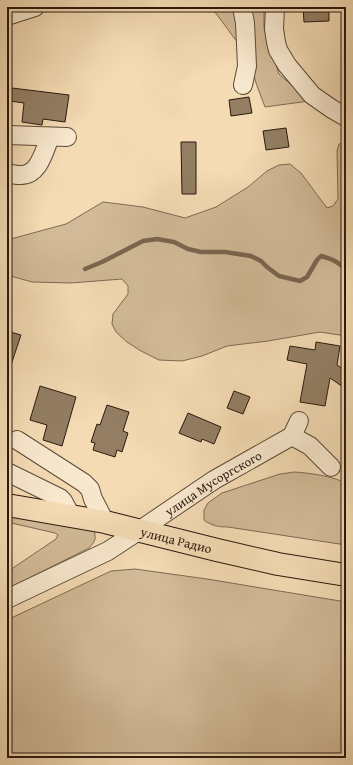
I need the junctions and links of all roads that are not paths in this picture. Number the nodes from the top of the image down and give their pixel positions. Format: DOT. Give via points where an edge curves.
graph roads {
  1 [pos="35,7"];
  2 [pos="242,7"];
  3 [pos="275,7"];
  4 [pos="7,16"];
  5 [pos="243,85"];
  6 [pos="346,117"];
  7 [pos="7,134"];
  8 [pos="7,173"];
  9 [pos="17,440"];
  10 [pos="331,466"];
  11 [pos="7,472"];
  12 [pos="7,505"];
  13 [pos="71,516"];
  14 [pos="105,522"];
  15 [pos="140,530"];
  16 [pos="346,575"];
  17 [pos="7,599"];
  1 -- 4 [label="lane"];
  2 -- 5 [label="lane" via="246,23 247,66"];
  3 -- 6 [label="lane" via="276,42 287,65 312,95"];
  7 -- 8 [label="lane" via="58,137 31,173"];
  9 -- 14 [label="lane" via="84,483 90,489"];
  10 -- 15 [label="lane, улица Мусоргского" via="296,429"];
  11 -- 13 [label="lane" via="60,498"];
  12 -- 13 [label="main road, улица Радио"];
  13 -- 14 [label="main road, улица Радио"];
  14 -- 15 [label="main road, улица Радио"];
  15 -- 16 [label="main road, улица Радио" via="278,564"];
  15 -- 17 [label="lane, улица Мусоргского" via="108,551"];
}
